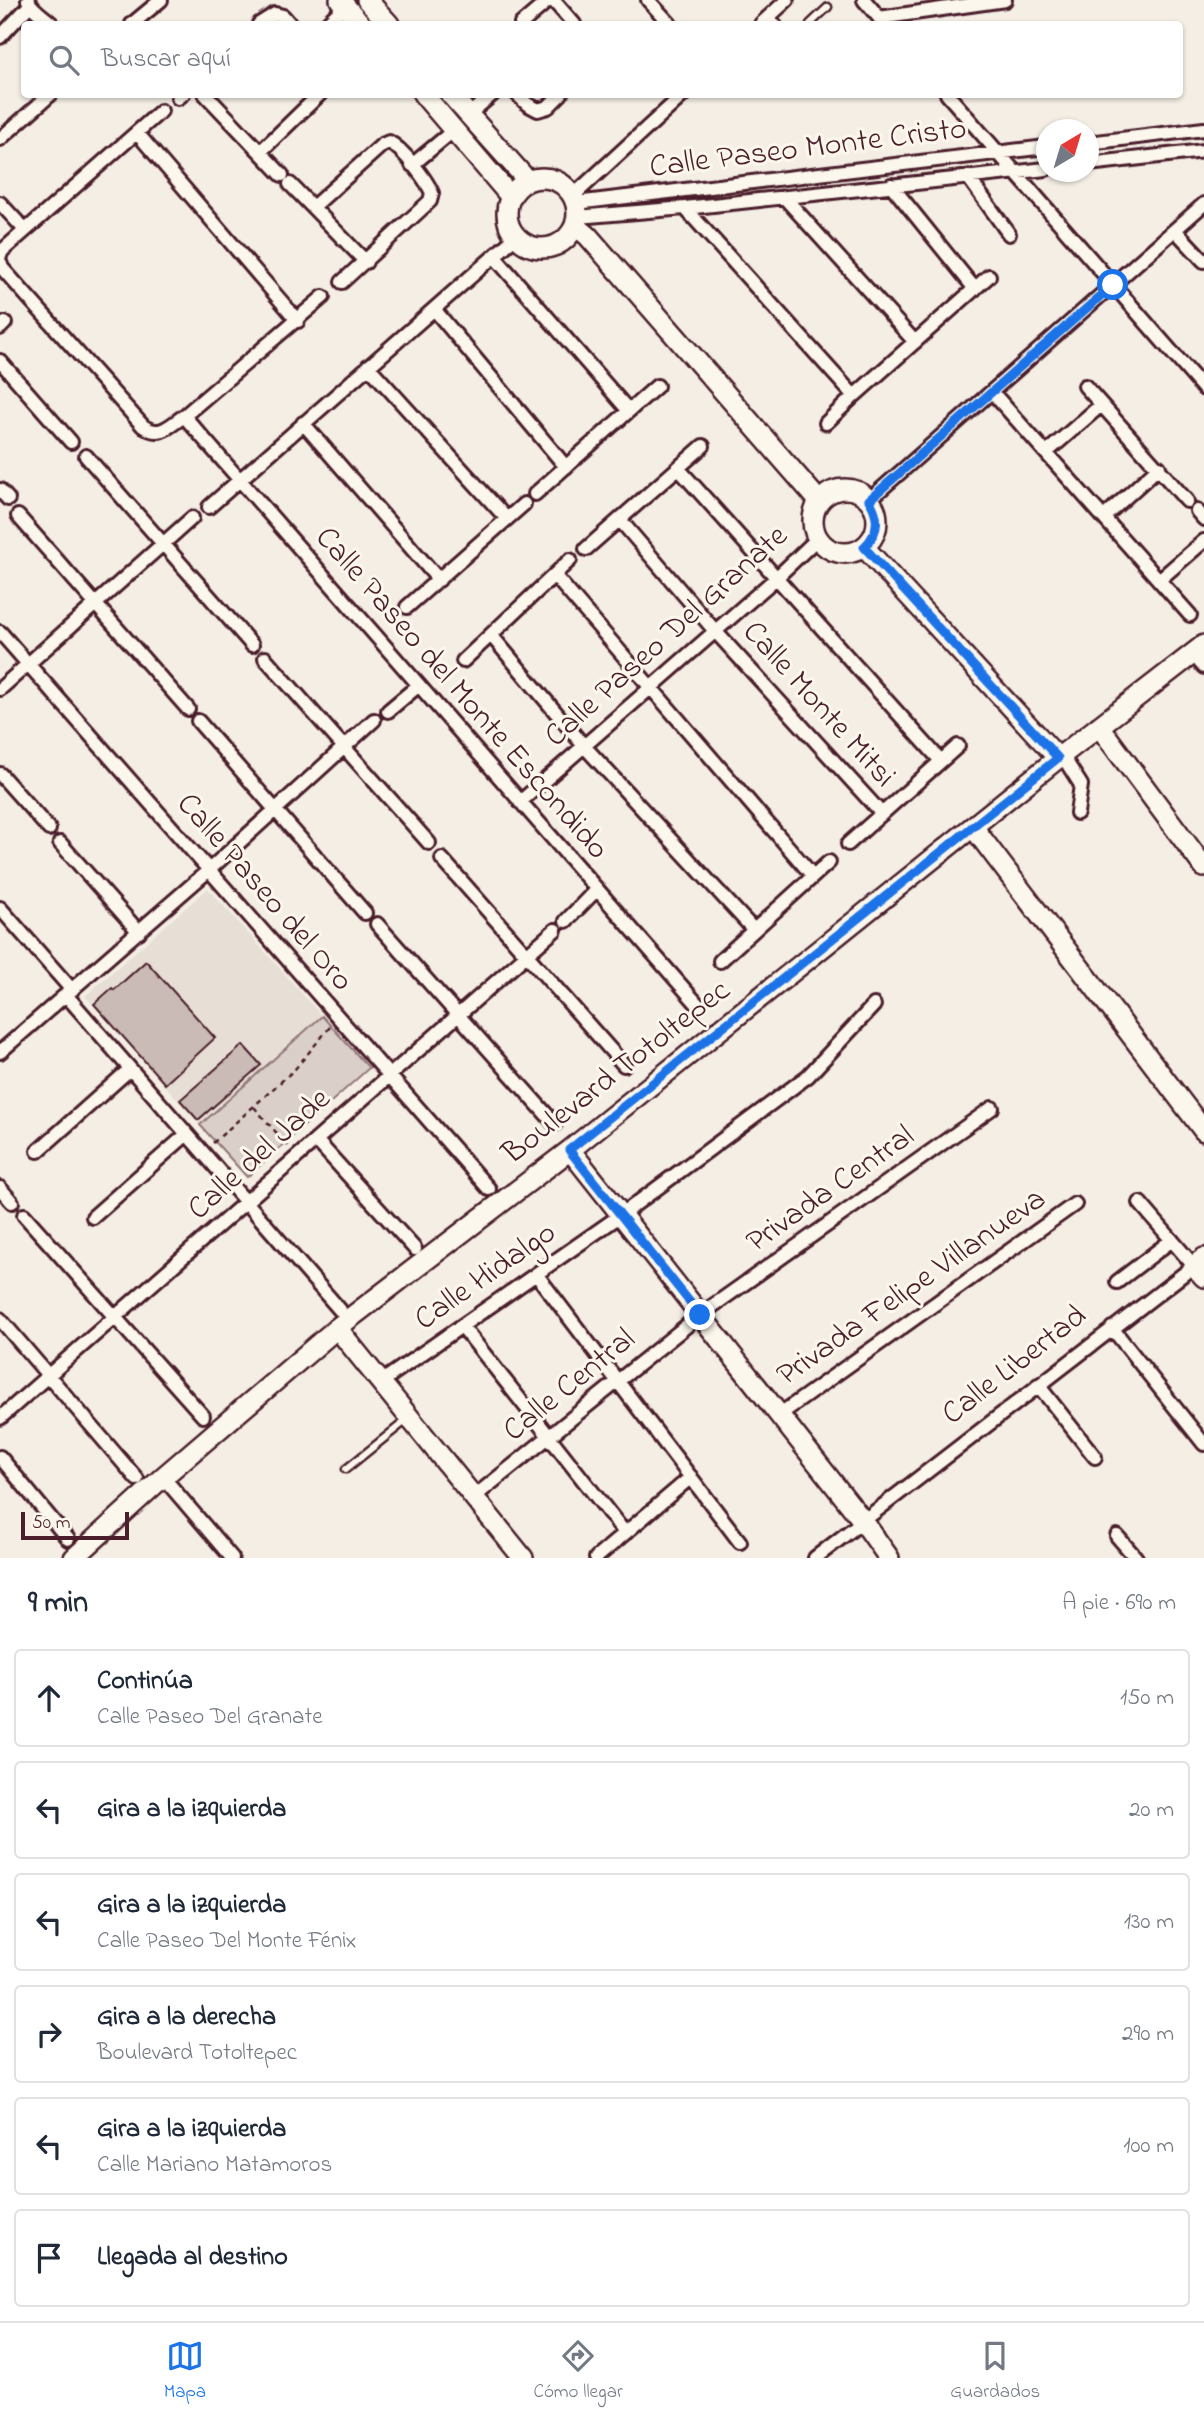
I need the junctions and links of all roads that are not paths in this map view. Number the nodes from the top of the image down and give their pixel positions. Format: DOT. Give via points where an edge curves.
graph roads {
  1 [pos="161,0"];
  2 [pos="367,0"];
  3 [pos="551,0"];
  4 [pos="787,0"];
  5 [pos="864,0"];
  6 [pos="1005,0"];
  7 [pos="29,3"];
  8 [pos="342,3"];
  9 [pos="657,3"];
  10 [pos="828,7"];
  11 [pos="49,21"];
  12 [pos="136,21"];
  13 [pos="262,21"];
  14 [pos="287,21"];
  15 [pos="328,21"];
  16 [pos="358,21"];
  17 [pos="386,21"];
  18 [pos="525,21"];
  19 [pos="571,21"];
  20 [pos="668,21"];
  21 [pos="770,21"];
  22 [pos="813,21"];
  23 [pos="882,21"];
  24 [pos="0,37"];
  25 [pos="46,98"];
  26 [pos="209,98"];
  27 [pos="316,98"];
  28 [pos="426,98"];
  29 [pos="453,98"];
  30 [pos="488,98"];
  31 [pos="521,98"];
  32 [pos="557,98"];
  33 [pos="680,98"];
  34 [pos="950,98"];
  35 [pos="161,111"];
  36 [pos="468,115"];
  37 [pos="1204,129"];
  38 [pos="454,130"];
  39 [pos="137,133"];
  40 [pos="0,139"];
  41 [pos="1099,142"];
  42 [pos="1036,149"];
  43 [pos="1204,151"];
  44 [pos="260,152"];
  45 [pos="998,153"];
  46 [pos="1099,163"];
  47 [pos="412,165"];
  48 [pos="1036,170"];
  49 [pos="1015,173"];
  50 [pos="968,177"];
  51 [pos="528,181"];
  52 [pos="891,185"];
  53 [pos="511,197"];
  54 [pos="784,197"];
  55 [pos="0,203"];
  56 [pos="1204,204"];
  57 [pos="313,207"];
  58 [pos="685,208"];
  59 [pos="576,211"];
  60 [pos="25,230"];
  61 [pos="1175,230"];
  62 [pos="1009,234"];
  63 [pos="517,236"];
  64 [pos="0,256"];
  65 [pos="494,256"];
  66 [pos="1204,261"];
  67 [pos="0,262"];
  68 [pos="366,262"];
  69 [pos="989,276"];
  70 [pos="342,282"];
  71 [pos="1113,285"];
  72 [pos="975,289"];
  73 [pos="323,297"];
  74 [pos="434,309"];
  75 [pos="298,321"];
  76 [pos="915,342"];
  77 [pos="0,361"];
  78 [pos="368,366"];
  79 [pos="657,386"];
  80 [pos="1085,386"];
  81 [pos="1204,390"];
  82 [pos="992,392"];
  83 [pos="854,396"];
  84 [pos="1101,405"];
  85 [pos="629,411"];
  86 [pos="184,416"];
  87 [pos="303,423"];
  88 [pos="826,423"];
  89 [pos="71,442"];
  90 [pos="703,446"];
  91 [pos="1047,452"];
  92 [pos="86,456"];
  93 [pos="566,467"];
  94 [pos="1159,467"];
  95 [pos="678,468"];
  96 [pos="240,479"];
  97 [pos="535,494"];
  98 [pos="869,500"];
  99 [pos="819,501"];
  100 [pos="1187,501"];
  101 [pos="524,504"];
  102 [pos="209,507"];
  103 [pos="18,516"];
  104 [pos="1104,516"];
  105 [pos="192,518"];
  106 [pos="507,519"];
  107 [pos="620,520"];
  108 [pos="818,538"];
  109 [pos="1204,541"];
  110 [pos="164,543"];
  111 [pos="864,547"];
  112 [pos="586,550"];
  113 [pos="570,560"];
  114 [pos="554,575"];
  115 [pos="775,579"];
  116 [pos="439,580"];
  117 [pos="1159,580"];
  118 [pos="94,606"];
  119 [pos="407,607"];
  120 [pos="1190,615"];
  121 [pos="715,631"];
  122 [pos="0,632"];
  123 [pos="491,635"];
  124 [pos="252,645"];
  125 [pos="1200,655"];
  126 [pos="265,658"];
  127 [pos="463,661"];
  128 [pos="28,664"];
  129 [pos="419,685"];
  130 [pos="650,688"];
  131 [pos="0,689"];
  132 [pos="188,709"];
  133 [pos="388,710"];
  134 [pos="374,720"];
  135 [pos="198,721"];
  136 [pos="1099,726"];
  137 [pos="584,746"];
  138 [pos="958,746"];
  139 [pos="344,747"];
  140 [pos="1060,756"];
  141 [pos="941,761"];
  142 [pos="0,774"];
  143 [pos="520,802"];
  144 [pos="276,809"];
  145 [pos="1077,813"];
  146 [pos="882,814"];
  147 [pos="973,827"];
  148 [pos="48,829"];
  149 [pos="60,842"];
  150 [pos="429,843"];
  151 [pos="848,844"];
  152 [pos="442,859"];
  153 [pos="829,862"];
  154 [pos="1204,867"];
  155 [pos="209,870"];
  156 [pos="813,876"];
  157 [pos="597,889"];
  158 [pos="0,908"];
  159 [pos="365,913"];
  160 [pos="566,920"];
  161 [pos="377,924"];
  162 [pos="555,930"];
  163 [pos="754,930"];
  164 [pos="139,932"];
  165 [pos="526,956"];
  166 [pos="720,961"];
  167 [pos="69,993"];
  168 [pos="874,1005"];
  169 [pos="699,1006"];
  170 [pos="457,1016"];
  171 [pos="1,1051"];
  172 [pos="624,1065"];
  173 [pos="130,1069"];
  174 [pos="389,1076"];
  175 [pos="992,1108"];
  176 [pos="555,1124"];
  177 [pos="1204,1131"];
  178 [pos="187,1134"];
  179 [pos="316,1140"];
  180 [pos="569,1150"];
  181 [pos="37,1151"];
  182 [pos="0,1188"];
  183 [pos="489,1189"];
  184 [pos="12,1202"];
  185 [pos="246,1202"];
  186 [pos="1140,1203"];
  187 [pos="1075,1204"];
  188 [pos="24,1215"];
  189 [pos="621,1215"];
  190 [pos="93,1217"];
  191 [pos="1172,1240"];
  192 [pos="415,1249"];
  193 [pos="1201,1267"];
  194 [pos="536,1275"];
  195 [pos="1117,1282"];
  196 [pos="700,1315"];
  197 [pos="0,1319"];
  198 [pos="115,1319"];
  199 [pos="339,1319"];
  200 [pos="462,1326"];
  201 [pos="1112,1328"];
  202 [pos="49,1376"];
  203 [pos="618,1380"];
  204 [pos="381,1382"];
  205 [pos="1038,1385"];
  206 [pos="779,1415"];
  207 [pos="203,1416"];
  208 [pos="409,1417"];
  209 [pos="0,1418"];
  210 [pos="550,1436"];
  211 [pos="1204,1444"];
  212 [pos="1095,1457"];
  213 [pos="0,1458"];
  214 [pos="346,1469"];
  215 [pos="163,1477"];
  216 [pos="691,1477"];
  217 [pos="137,1479"];
  218 [pos="474,1497"];
  219 [pos="863,1521"];
  220 [pos="625,1533"];
  221 [pos="1117,1536"];
  222 [pos="740,1542"];
  223 [pos="80,1551"];
  224 [pos="232,1558"];
  225 [pos="523,1558"];
  226 [pos="596,1558"];
  227 [pos="815,1558"];
  228 [pos="889,1558"];
  229 [pos="1136,1558"];
  1 -- 12 [label="street"];
  2 -- 17 [label="main road"];
  3 -- 18 [label="street"];
  3 -- 19 [label="street"];
  4 -- 21 [label="street"];
  5 -- 23 [label="street"];
  6 -- 23 [label="street"];
  7 -- 11 [label="street"];
  7 -- 24 [label="street"];
  8 -- 15 [label="street"];
  8 -- 16 [label="main road"];
  9 -- 20 [label="street"];
  10 -- 22 [label="lane"];
  13 -- 14 [label="street" via="275,14"];
  25 -- 40 [label="street"];
  26 -- 44 [label="street"];
  27 -- 44 [label="street"];
  28 -- 38 [label="main road"];
  29 -- 36 [label="main road"];
  30 -- 36 [label="street"];
  31 -- 32 [label="street" via="538,110"];
  33 -- 59 [label="street"];
  34 -- 45 [label="street"];
  35 -- 39 [label="street"];
  36 -- 51 [label="main road"];
  37 -- 41 [label="street"];
  38 -- 47 [label="street"];
  38 -- 53 [label="main road"];
  39 -- 60 [label="street"];
  39 -- 75 [label="street"];
  42 -- 45 [label="street, Calle Paseo Monte Cristo"];
  43 -- 46 [label="street"];
  44 -- 57 [label="street"];
  45 -- 49 [label="street"];
  45 -- 59 [label="street, Calle Paseo Monte Cristo"];
  47 -- 57 [label="street" via="389,142"];
  47 -- 68 [label="street" via="429,185 430,201"];
  48 -- 49 [label="street, Calle Paseo Monte Cristo"];
  49 -- 50 [label="street, Calle Paseo Monte Cristo"];
  49 -- 71 [label="street"];
  50 -- 52 [label="street, Calle Paseo Monte Cristo"];
  50 -- 62 [label="street"];
  51 -- 53 [label="main road"];
  51 -- 59 [label="main road" via="558,181 567,188"];
  52 -- 54 [label="street, Calle Paseo Monte Cristo"];
  52 -- 72 [label="street"];
  53 -- 63 [label="main road" via="508,219"];
  54 -- 58 [label="street, Calle Paseo Monte Cristo"];
  54 -- 76 [label="street"];
  55 -- 60 [label="street"];
  56 -- 61 [label="street"];
  57 -- 68 [label="street"];
  58 -- 59 [label="street, Calle Paseo Monte Cristo"];
  58 -- 83 [label="street"];
  59 -- 63 [label="main road" via="570,235 551,247 529,245"];
  59 -- 99 [label="main road" via="588,236"];
  60 -- 64 [label="street"];
  61 -- 66 [label="street"];
  61 -- 71 [label="street"];
  63 -- 65 [label="street"];
  65 -- 74 [label="street"];
  65 -- 85 [label="street"];
  67 -- 86 [label="street" via="143,426 161,432"];
  68 -- 70 [label="street"];
  69 -- 72 [label="street"];
  71 -- 81 [label="street"];
  71 -- 82 [label="street"];
  72 -- 76 [label="street"];
  73 -- 75 [label="street"];
  74 -- 78 [label="street"];
  74 -- 93 [label="street"];
  75 -- 86 [label="street"];
  76 -- 83 [label="street"];
  77 -- 89 [label="street"];
  78 -- 87 [label="street"];
  78 -- 106 [label="street"];
  79 -- 85 [label="street"];
  80 -- 84 [label="street"];
  82 -- 91 [label="street"];
  82 -- 98 [label="street"];
  83 -- 88 [label="street"];
  84 -- 91 [label="street"];
  84 -- 94 [label="street"];
  85 -- 93 [label="street"];
  86 -- 96 [label="street, Calle Paseo del Monte Escondido"];
  87 -- 96 [label="street"];
  87 -- 116 [label="street"];
  90 -- 95 [label="street"];
  91 -- 104 [label="street"];
  92 -- 110 [label="street"];
  93 -- 97 [label="street"];
  94 -- 100 [label="street"];
  94 -- 104 [label="street"];
  95 -- 107 [label="street"];
  95 -- 115 [label="street, Calle Monte Mitsi"];
  96 -- 102 [label="street"];
  96 -- 129 [label="street, Calle Paseo del Monte Escondido"];
  98 -- 99 [label="main road" via="862,493 844,489"];
  98 -- 111 [label="main road" via="875,509 876,530"];
  99 -- 108 [label="main road" via="812,519"];
  101 -- 106 [label="street"];
  103 -- 118 [label="street"];
  104 -- 117 [label="street"];
  105 -- 110 [label="street"];
  106 -- 116 [label="street"];
  107 -- 112 [label="street"];
  107 -- 121 [label="street, Calle Monte Mitsi"];
  108 -- 111 [label="main road" via="844,553"];
  108 -- 115 [label="street, Calle Paseo Del Granate"];
  109 -- 117 [label="street"];
  110 -- 118 [label="street"];
  110 -- 124 [label="street"];
  111 -- 140 [label="main road"];
  113 -- 114 [label="street"];
  114 -- 123 [label="street"];
  114 -- 130 [label="street"];
  115 -- 121 [label="street, Calle Paseo Del Granate"];
  115 -- 141 [label="street, Calle Monte Mitsi"];
  116 -- 119 [label="street"];
  117 -- 120 [label="street"];
  118 -- 128 [label="street"];
  118 -- 132 [label="street"];
  121 -- 130 [label="street, Calle Paseo Del Granate"];
  121 -- 146 [label="street, Calle Monte Mitsi"];
  122 -- 128 [label="street, Calle Paseo del Oro"];
  123 -- 127 [label="street"];
  123 -- 137 [label="street"];
  125 -- 136 [label="main road, Boulevard Totoltepec"];
  126 -- 139 [label="street"];
  128 -- 131 [label="street"];
  128 -- 155 [label="street, Calle Paseo del Oro"];
  129 -- 133 [label="street"];
  129 -- 143 [label="street, Calle Paseo del Monte Escondido"];
  130 -- 137 [label="street, Calle Paseo Del Granate"];
  130 -- 156 [label="street"];
  134 -- 139 [label="street"];
  135 -- 144 [label="street"];
  136 -- 140 [label="main road, Boulevard Totoltepec"];
  136 -- 154 [label="main road"];
  137 -- 143 [label="street, Calle Paseo Del Granate"];
  137 -- 163 [label="street"];
  138 -- 141 [label="street"];
  139 -- 144 [label="street"];
  139 -- 150 [label="street"];
  140 -- 145 [label="street" via="1081,785"];
  140 -- 147 [label="main road, Boulevard Totoltepec"];
  141 -- 146 [label="street"];
  142 -- 148 [label="street"];
  143 -- 157 [label="street, Calle Paseo del Monte Escondido"];
  144 -- 155 [label="street"];
  144 -- 159 [label="street"];
  146 -- 151 [label="street"];
  147 -- 177 [label="main road"];
  147 -- 180 [label="main road, Boulevard Totoltepec"];
  149 -- 164 [label="street"];
  152 -- 165 [label="street"];
  153 -- 156 [label="street"];
  155 -- 164 [label="street"];
  155 -- 174 [label="street, Calle Paseo del Oro"];
  156 -- 163 [label="street"];
  157 -- 160 [label="street"];
  157 -- 169 [label="street, Calle Paseo del Monte Escondido"];
  158 -- 167 [label="street"];
  161 -- 170 [label="street"];
  162 -- 165 [label="street, Calle del Jade"];
  163 -- 166 [label="street"];
  164 -- 167 [label="street"];
  165 -- 170 [label="street, Calle del Jade"];
  165 -- 172 [label="street"];
  167 -- 171 [label="street"];
  167 -- 173 [label="street"];
  168 -- 189 [label="street, Calle Hidalgo" via="808,1076"];
  170 -- 174 [label="street, Calle del Jade"];
  170 -- 176 [label="street"];
  173 -- 178 [label="street"];
  173 -- 181 [label="street"];
  174 -- 179 [label="street, Calle del Jade"];
  174 -- 183 [label="street, Calle Paseo del Oro"];
  175 -- 196 [label="street, Privada Central"];
  178 -- 185 [label="street"];
  178 -- 190 [label="street"];
  179 -- 185 [label="street, Calle del Jade"];
  179 -- 192 [label="street"];
  180 -- 189 [label="main road"];
  180 -- 199 [label="main road, Boulevard Totoltepec"];
  182 -- 184 [label="street"];
  185 -- 198 [label="street, Calle del Jade"];
  185 -- 199 [label="street"];
  186 -- 191 [label="street"];
  187 -- 206 [label="street, Privada Felipe Villanueva"];
  188 -- 198 [label="street"];
  189 -- 194 [label="street, Calle Hidalgo"];
  189 -- 196 [label="main road"];
  191 -- 193 [label="street"];
  191 -- 195 [label="street"];
  193 -- 201 [label="street, Calle Libertad"];
  194 -- 200 [label="street, Calle Hidalgo"];
  194 -- 203 [label="street"];
  196 -- 203 [label="street, Calle Central"];
  196 -- 206 [label="main road"];
  197 -- 202 [label="street"];
  198 -- 202 [label="street, Calle del Jade"];
  198 -- 207 [label="street"];
  199 -- 204 [label="main road"];
  199 -- 215 [label="main road, Boulevard Totoltepec"];
  200 -- 204 [label="street, Calle Hidalgo"];
  200 -- 210 [label="street"];
  201 -- 205 [label="street, Calle Libertad"];
  201 -- 211 [label="street"];
  202 -- 209 [label="street, Calle del Jade"];
  202 -- 217 [label="street"];
  203 -- 210 [label="street, Calle Central"];
  203 -- 216 [label="street"];
  204 -- 208 [label="main road"];
  205 -- 212 [label="street"];
  205 -- 219 [label="street, Calle Libertad"];
  206 -- 219 [label="main road"];
  208 -- 214 [label="lane"];
  208 -- 218 [label="main road"];
  210 -- 218 [label="street, Calle Central"];
  210 -- 220 [label="street"];
  213 -- 223 [label="street"];
  215 -- 223 [label="main road, Boulevard Totoltepec"];
  215 -- 224 [label="street"];
  216 -- 220 [label="street"];
  216 -- 222 [label="street"];
  218 -- 225 [label="main road"];
  219 -- 227 [label="street, Calle Libertad"];
  219 -- 228 [label="main road"];
  220 -- 226 [label="street"];
  221 -- 229 [label="street"];
}
